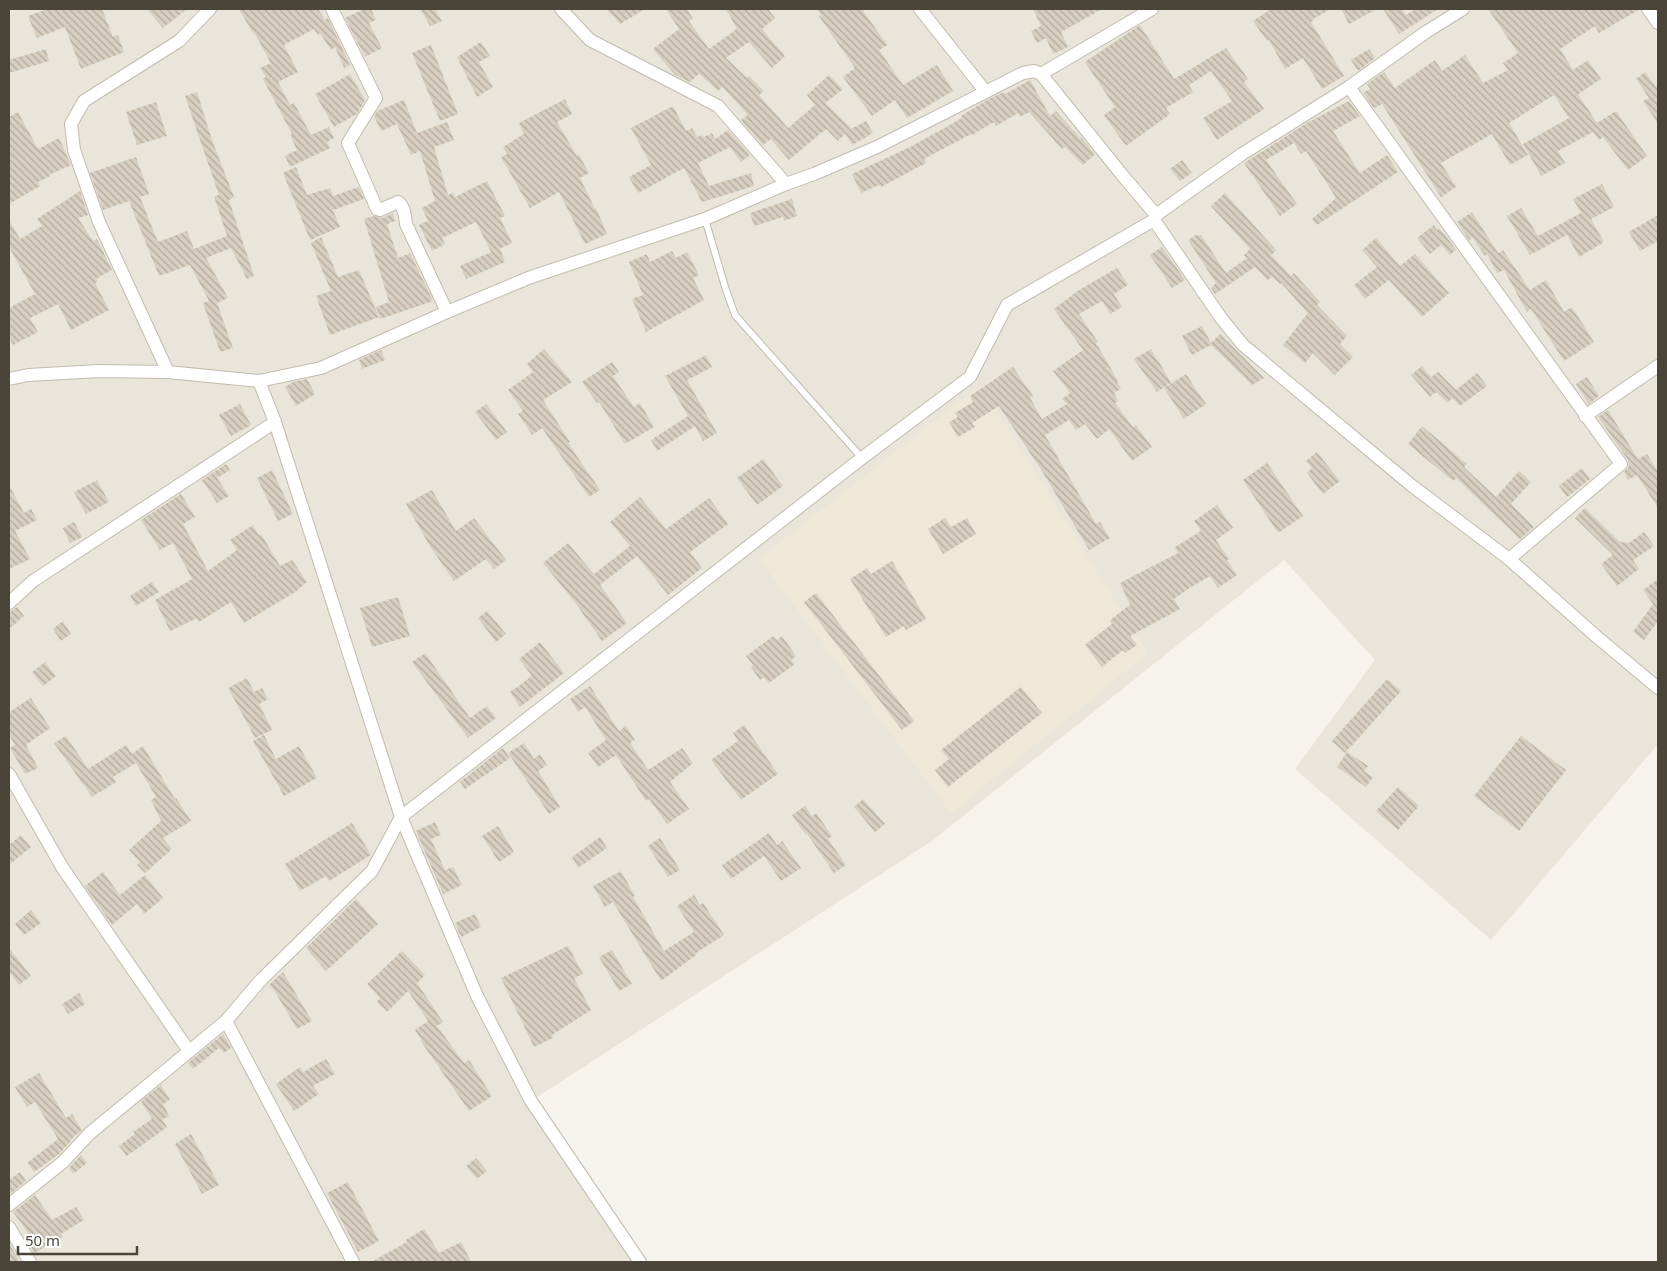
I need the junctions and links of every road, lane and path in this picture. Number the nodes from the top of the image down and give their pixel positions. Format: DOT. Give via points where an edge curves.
graph roads {
  1 [pos="210,9"];
  2 [pos="332,9"];
  3 [pos="561,9"];
  4 [pos="920,9"];
  5 [pos="1152,9"];
  6 [pos="1463,9"];
  7 [pos="1648,9"];
  8 [pos="1658,23"];
  9 [pos="1041,74"];
  10 [pos="1349,87"];
  11 [pos="985,92"];
  12 [pos="786,184"];
  13 [pos="1155,218"];
  14 [pos="705,219"];
  15 [pos="447,312"];
  16 [pos="1658,366"];
  17 [pos="168,372"];
  18 [pos="9,379"];
  19 [pos="259,380"];
  20 [pos="1585,416"];
  21 [pos="275,422"];
  22 [pos="862,458"];
  23 [pos="1509,559"];
  24 [pos="9,603"];
  25 [pos="1658,688"];
  26 [pos="9,774"];
  27 [pos="401,817"];
  28 [pos="226,1021"];
  29 [pos="189,1051"];
  30 [pos="9,1205"];
  31 [pos="9,1226"];
  32 [pos="30,1262"];
  33 [pos="353,1262"];
  34 [pos="640,1262"];
  1 -- 17 [label="street" via="179,41 84,101 71,124 74,150 99,222"];
  2 -- 15 [label="street" via="376,98 348,143 377,208 401,204 406,224"];
  3 -- 12 [label="street" via="590,40 718,106"];
  4 -- 11 [label="street"];
  5 -- 9 [label="street"];
  6 -- 10 [label="street"];
  7 -- 8 [label="street"];
  9 -- 11 [label="street" via="1034,71 1023,73"];
  9 -- 13 [label="street"];
  10 -- 13 [label="street" via="1242,154"];
  10 -- 20 [label="street"];
  11 -- 12 [label="street" via="877,147"];
  12 -- 14 [label="street"];
  13 -- 22 [label="street" via="1007,305 970,377"];
  13 -- 23 [label="street" via="1242,345 1411,485"];
  14 -- 15 [label="street" via="531,277"];
  14 -- 22 [label="lane" via="736,315"];
  15 -- 19 [label="street" via="321,368"];
  16 -- 20 [label="street"];
  17 -- 18 [label="street" via="99,371"];
  17 -- 19 [label="street"];
  19 -- 21 [label="street"];
  20 -- 23 [label="street" via="1621,464"];
  21 -- 24 [label="street" via="33,582"];
  21 -- 27 [label="street"];
  22 -- 27 [label="street"];
  23 -- 25 [label="street"];
  26 -- 29 [label="street" via="62,867"];
  27 -- 28 [label="street" via="372,871 260,981"];
  27 -- 34 [label="street" via="477,996 531,1101"];
  28 -- 29 [label="street"];
  28 -- 33 [label="street"];
  29 -- 30 [label="street"];
  31 -- 32 [label="street"];
}
